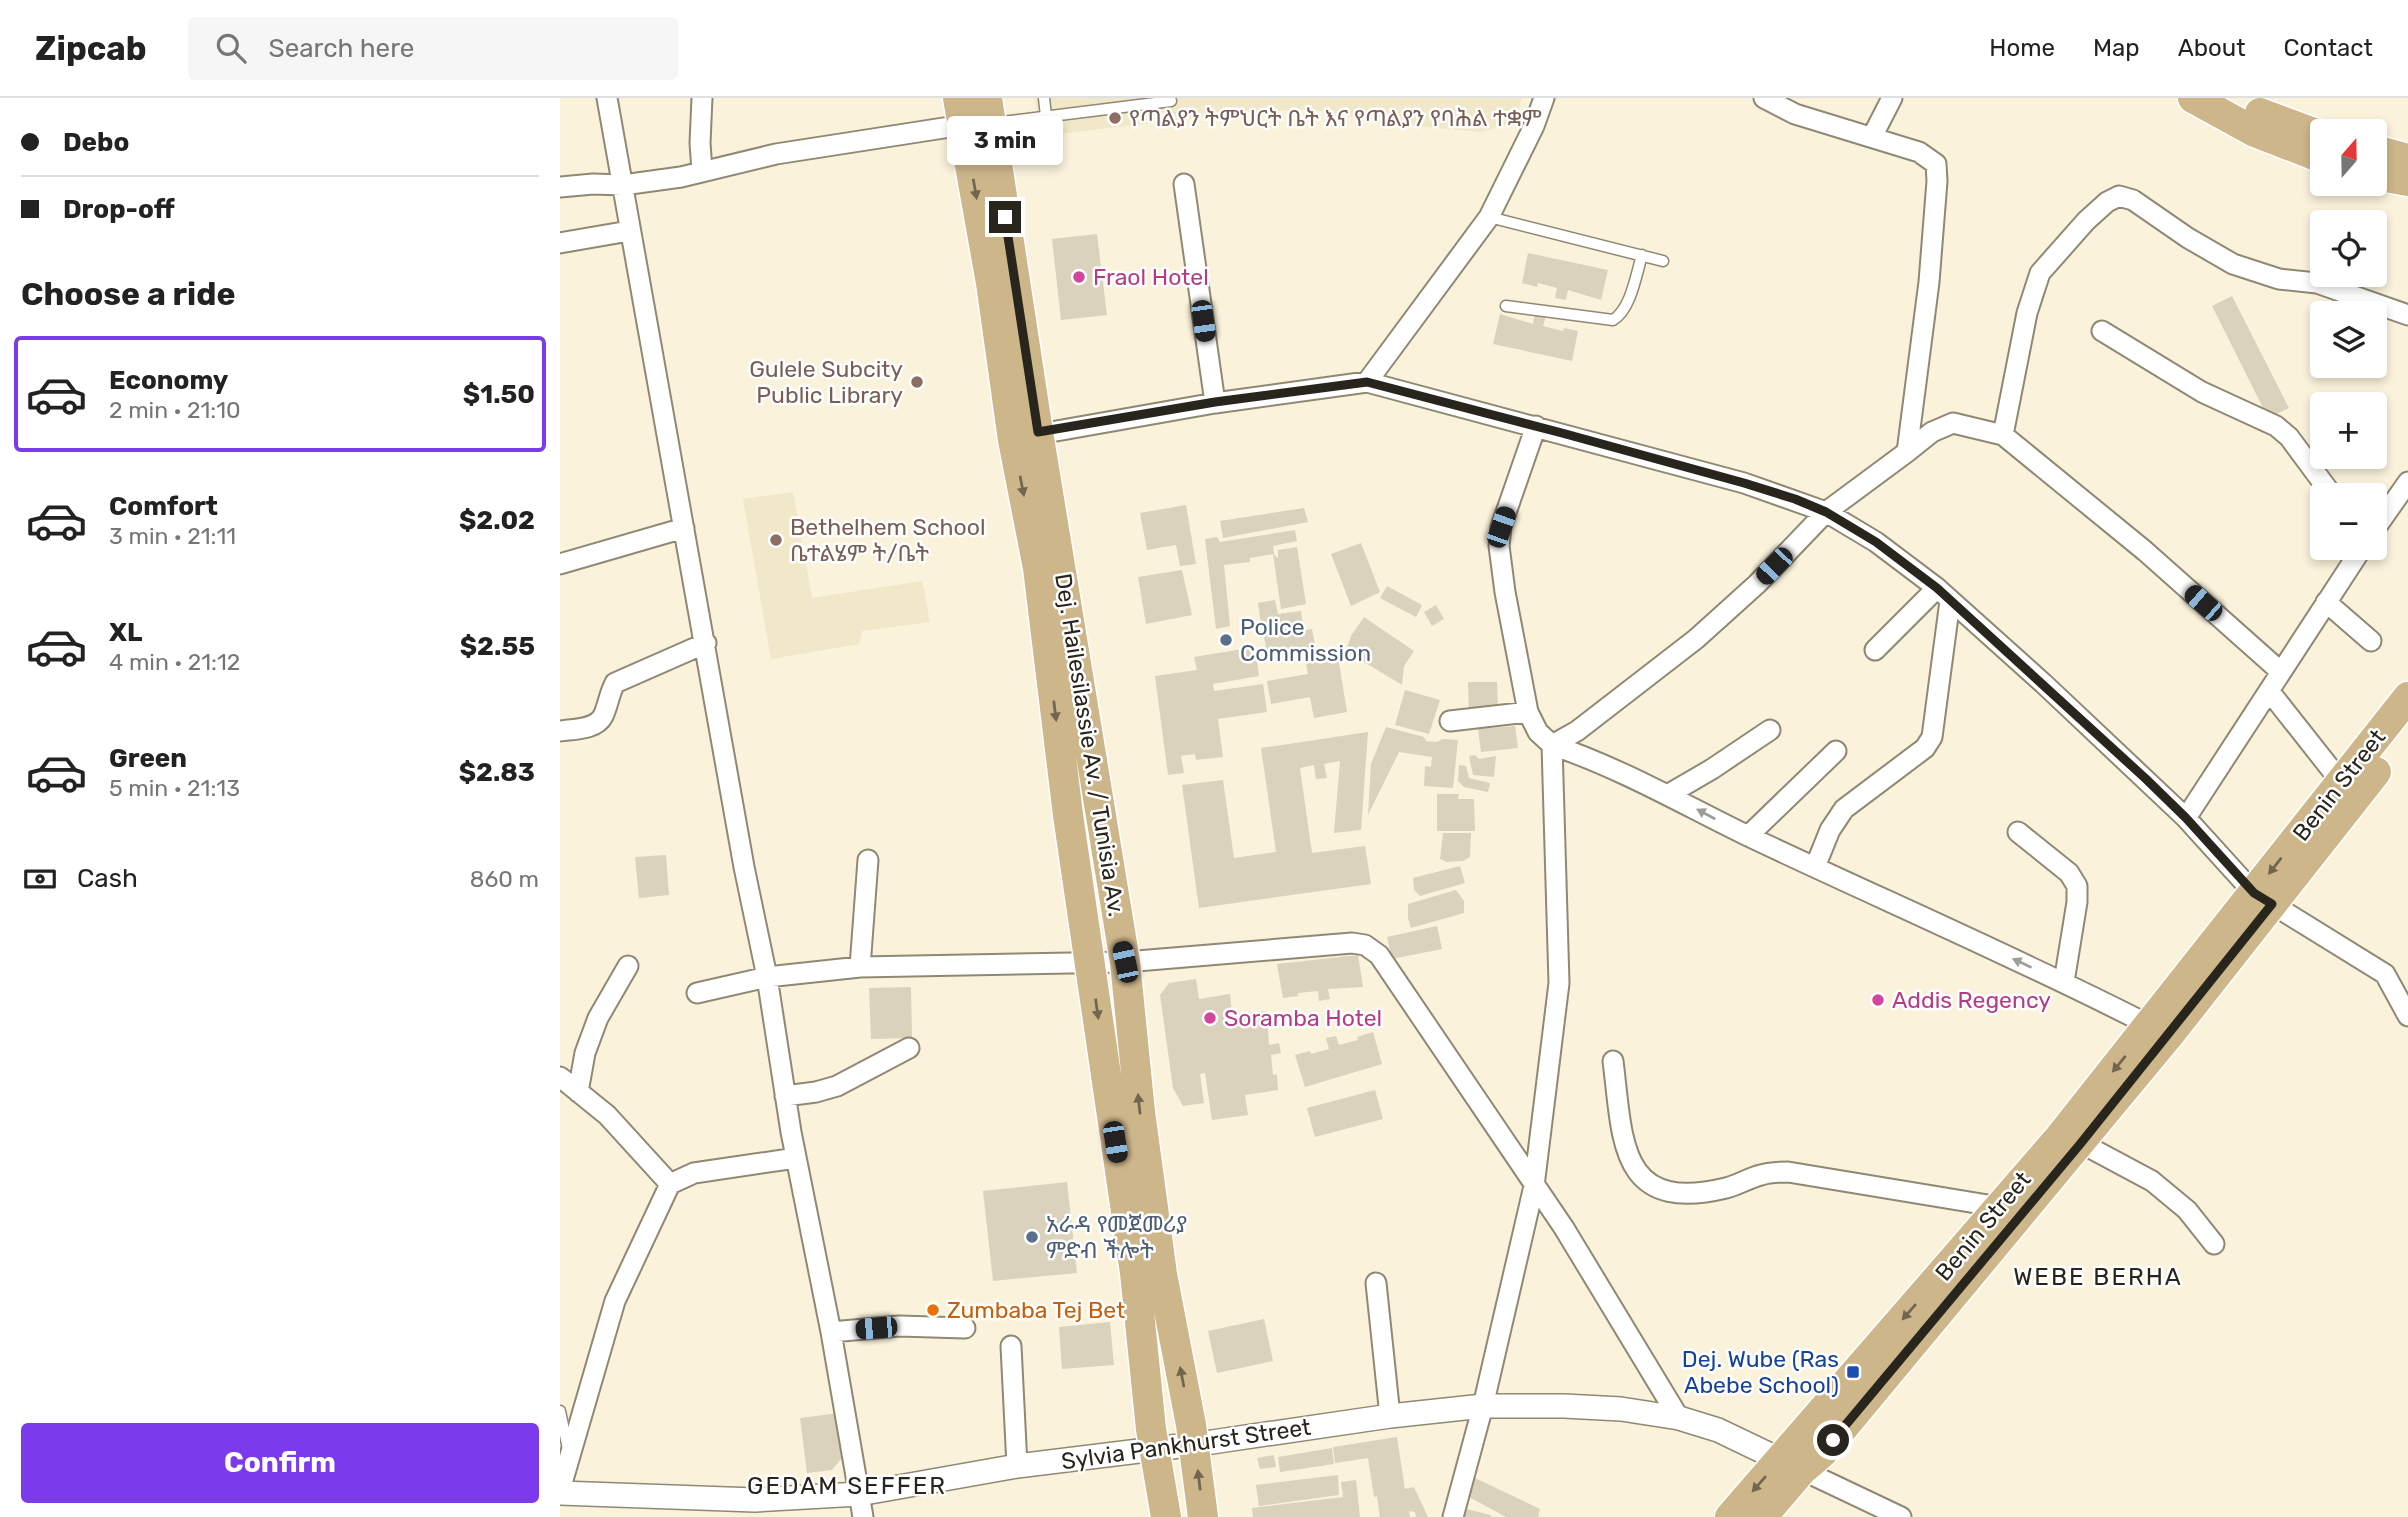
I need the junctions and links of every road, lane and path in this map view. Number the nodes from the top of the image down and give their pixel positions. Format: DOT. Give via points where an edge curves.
graph roads {
  1 [pos="607,98"];
  2 [pos="702,98"];
  3 [pos="1044,98"];
  4 [pos="1093,98"];
  5 [pos="1544,98"];
  6 [pos="1765,98"];
  7 [pos="1892,98"];
  8 [pos="2193,98"];
  9 [pos="2232,98"];
  10 [pos="1171,101"];
  11 [pos="1136,102"];
  12 [pos="1096,110"];
  13 [pos="975,111"];
  14 [pos="1046,116"];
  15 [pos="2310,131"];
  16 [pos="1872,137"];
  17 [pos="2310,153"];
  18 [pos="2387,153"];
  19 [pos="2408,159"];
  20 [pos="702,171"];
  21 [pos="2387,177"];
  22 [pos="2408,181"];
  23 [pos="1184,184"];
  24 [pos="623,185"];
  25 [pos="560,187"];
  26 [pos="1489,217"];
  27 [pos="629,232"];
  28 [pos="560,243"];
  29 [pos="1642,256"];
  30 [pos="1663,261"];
  31 [pos="1506,306"];
  32 [pos="2408,315"];
  33 [pos="2102,331"];
  34 [pos="1367,382"];
  35 [pos="1215,402"];
  36 [pos="1536,426"];
  37 [pos="2003,435"];
  38 [pos="1026,436"];
  39 [pos="1907,452"];
  40 [pos="2408,482"];
  41 [pos="2323,483"];
  42 [pos="1826,512"];
  43 [pos="2387,512"];
  44 [pos="684,528"];
  45 [pos="2354,560"];
  46 [pos="560,564"];
  47 [pos="1944,594"];
  48 [pos="2326,602"];
  49 [pos="2371,642"];
  50 [pos="706,643"];
  51 [pos="1875,650"];
  52 [pos="2281,672"];
  53 [pos="2270,692"];
  54 [pos="2408,697"];
  55 [pos="1528,712"];
  56 [pos="1450,721"];
  57 [pos="1770,730"];
  58 [pos="2408,730"];
  59 [pos="560,731"];
  60 [pos="1552,745"];
  61 [pos="1836,751"];
  62 [pos="2349,788"];
  63 [pos="1669,794"];
  64 [pos="2186,818"];
  65 [pos="2018,832"];
  66 [pos="1748,836"];
  67 [pos="869,860"];
  68 [pos="1815,867"];
  69 [pos="2263,899"];
  70 [pos="1090,961"];
  71 [pos="1125,962"];
  72 [pos="628,966"];
  73 [pos="860,967"];
  74 [pos="767,977"];
  75 [pos="2064,982"];
  76 [pos="696,993"];
  77 [pos="2408,1016"];
  78 [pos="2150,1026"];
  79 [pos="909,1048"];
  80 [pos="1614,1060"];
  81 [pos="560,1077"];
  82 [pos="578,1091"];
  83 [pos="785,1096"];
  84 [pos="2070,1140"];
  85 [pos="796,1158"];
  86 [pos="670,1184"];
  87 [pos="1534,1186"];
  88 [pos="2010,1212"];
  89 [pos="2214,1244"];
  90 [pos="1376,1283"];
  91 [pos="965,1328"];
  92 [pos="831,1332"];
  93 [pos="1012,1346"];
  94 [pos="1483,1406"];
  95 [pos="560,1411"];
  96 [pos="1390,1416"];
  97 [pos="1679,1418"];
  98 [pos="1193,1444"];
  99 [pos="1154,1447"];
  100 [pos="570,1457"];
  101 [pos="1792,1465"];
  102 [pos="1017,1466"];
  103 [pos="560,1492"];
  104 [pos="859,1494"];
  105 [pos="863,1517"];
  106 [pos="1166,1517"];
  107 [pos="1203,1517"];
  108 [pos="1453,1517"];
  109 [pos="1730,1517"];
  110 [pos="1762,1517"];
  111 [pos="1902,1517"];
  1 -- 24 [label="street"];
  2 -- 20 [label="street"];
  3 -- 14 [label="lane"];
  4 -- 12 [label="lane"];
  5 -- 26 [label="street"];
  6 -- 16 [label="street" via="1794,114"];
  7 -- 16 [label="street"];
  8 -- 17 [label="main road" via="2255,132"];
  9 -- 15 [label="main road"];
  10 -- 11 [label="lane"];
  11 -- 12 [label="lane"];
  12 -- 14 [label="lane"];
  13 -- 14 [label="lane"];
  13 -- 20 [label="street"];
  13 -- 38 [label="main road, Dej. Hailesilassie Av. / Tunisia Av." via="991,283"];
  16 -- 39 [label="street" via="1919,152 1936,164 1929,282"];
  18 -- 19 [label="main road"];
  20 -- 24 [label="street"];
  21 -- 22 [label="main road"];
  23 -- 35 [label="street"];
  24 -- 25 [label="street"];
  24 -- 27 [label="street"];
  26 -- 29 [label="lane"];
  26 -- 34 [label="street"];
  27 -- 28 [label="street"];
  27 -- 44 [label="street"];
  29 -- 30 [label="lane"];
  29 -- 31 [label="lane" via="1626,304 1613,320"];
  32 -- 37 [label="street" via="2317,283 2279,279 2233,264 2133,200 2119,196 2086,221 2040,273 2027,313"];
  33 -- 41 [label="street" via="2202,392 2276,426"];
  34 -- 35 [label="street"];
  34 -- 36 [label="street"];
  35 -- 38 [label="street"];
  36 -- 42 [label="street" via="1744,483"];
  36 -- 55 [label="street" via="1501,527 1499,546"];
  37 -- 39 [label="street" via="1953,423 1932,432"];
  37 -- 52 [label="street" via="2145,551"];
  38 -- 70 [label="main road, Dej. Hailesilassie Av. / Tunisia Av., one-way" via="1038,568"];
  38 -- 71 [label="main road, Dej. Hailesilassie Av. / Tunisia Av." via="1102,811"];
  39 -- 42 [label="street"];
  40 -- 43 [label="street"];
  42 -- 47 [label="street" via="1876,542"];
  42 -- 60 [label="street" via="1696,639 1577,731"];
  44 -- 46 [label="street"];
  44 -- 50 [label="street"];
  45 -- 48 [label="street"];
  47 -- 51 [label="street"];
  47 -- 64 [label="street"];
  47 -- 68 [label="street" via="1932,737 1925,748 1837,816"];
  48 -- 49 [label="street"];
  48 -- 52 [label="street"];
  50 -- 59 [label="street" via="615,683 596,723"];
  50 -- 74 [label="street"];
  52 -- 53 [label="street"];
  53 -- 62 [label="street"];
  53 -- 64 [label="street"];
  54 -- 62 [label="main road, Benin Street"];
  55 -- 56 [label="street"];
  55 -- 60 [label="street" via="1538,732"];
  57 -- 63 [label="street"];
  58 -- 62 [label="main road, Benin Street"];
  60 -- 63 [label="street"];
  60 -- 87 [label="street" via="1559,983"];
  61 -- 66 [label="street"];
  62 -- 69 [label="main road, Benin Street"];
  66 -- 63 [label="street, one-way"];
  64 -- 69 [label="street"];
  65 -- 75 [label="street" via="2069,873 2077,886"];
  66 -- 68 [label="street"];
  67 -- 73 [label="street"];
  75 -- 68 [label="street, one-way"];
  69 -- 77 [label="street" via="2385,974"];
  69 -- 78 [label="main road, Benin Street"];
  69 -- 84 [label="main road, Benin Street"];
  70 -- 71 [label="street"];
  70 -- 73 [label="street"];
  70 -- 99 [label="main road, Dej. Hailesilassie Av. / Tunisia Av., one-way" via="1135,1273"];
  71 -- 87 [label="street" via="1365,945 1379,955"];
  98 -- 71 [label="main road, Dej. Hailesilassie Av. / Tunisia Av., one-way" via="1158,1247"];
  72 -- 82 [label="street" via="598,1018"];
  73 -- 74 [label="street"];
  74 -- 76 [label="street"];
  74 -- 83 [label="street"];
  75 -- 78 [label="street"];
  78 -- 84 [label="main road, Benin Street, one-way"];
  79 -- 83 [label="street" via="837,1086"];
  80 -- 88 [label="street" via="1623,1140 1631,1163 1641,1178 1664,1191 1696,1194 1729,1188 1763,1174 1788,1172"];
  81 -- 82 [label="street"];
  82 -- 86 [label="street" via="607,1115"];
  83 -- 85 [label="street"];
  84 -- 88 [label="main road, Benin Street"];
  84 -- 89 [label="street" via="2152,1181 2187,1210"];
  85 -- 86 [label="street" via="694,1173"];
  85 -- 92 [label="street"];
  86 -- 100 [label="street" via="615,1301"];
  87 -- 94 [label="street"];
  87 -- 97 [label="street"];
  88 -- 101 [label="main road, Benin Street" via="1823,1452"];
  90 -- 96 [label="street"];
  91 -- 92 [label="street" via="899,1326"];
  92 -- 104 [label="street"];
  93 -- 102 [label="street"];
  94 -- 96 [label="street, Sylvia Pankhurst Street"];
  94 -- 97 [label="street, Sylvia Pankhurst Street" via="1609,1408"];
  94 -- 108 [label="street"];
  95 -- 100 [label="lane"];
  96 -- 98 [label="street, Sylvia Pankhurst Street"];
  97 -- 101 [label="street, Sylvia Pankhurst Street" via="1718,1430"];
  98 -- 99 [label="street, Sylvia Pankhurst Street"];
  107 -- 98 [label="main road, Dej. Hailesilassie Av. / Tunisia Av., one-way"];
  99 -- 102 [label="street, Sylvia Pankhurst Street"];
  99 -- 106 [label="main road, Dej. Hailesilassie Av. / Tunisia Av."];
  100 -- 103 [label="street"];
  101 -- 109 [label="main road, Benin Street, one-way"];
  101 -- 110 [label="main road, Benin Street"];
  101 -- 111 [label="street"];
  102 -- 104 [label="street, Sylvia Pankhurst Street"];
  103 -- 104 [label="street, Sylvia Pankhurst Street" via="755,1500"];
  104 -- 105 [label="street"];
}
